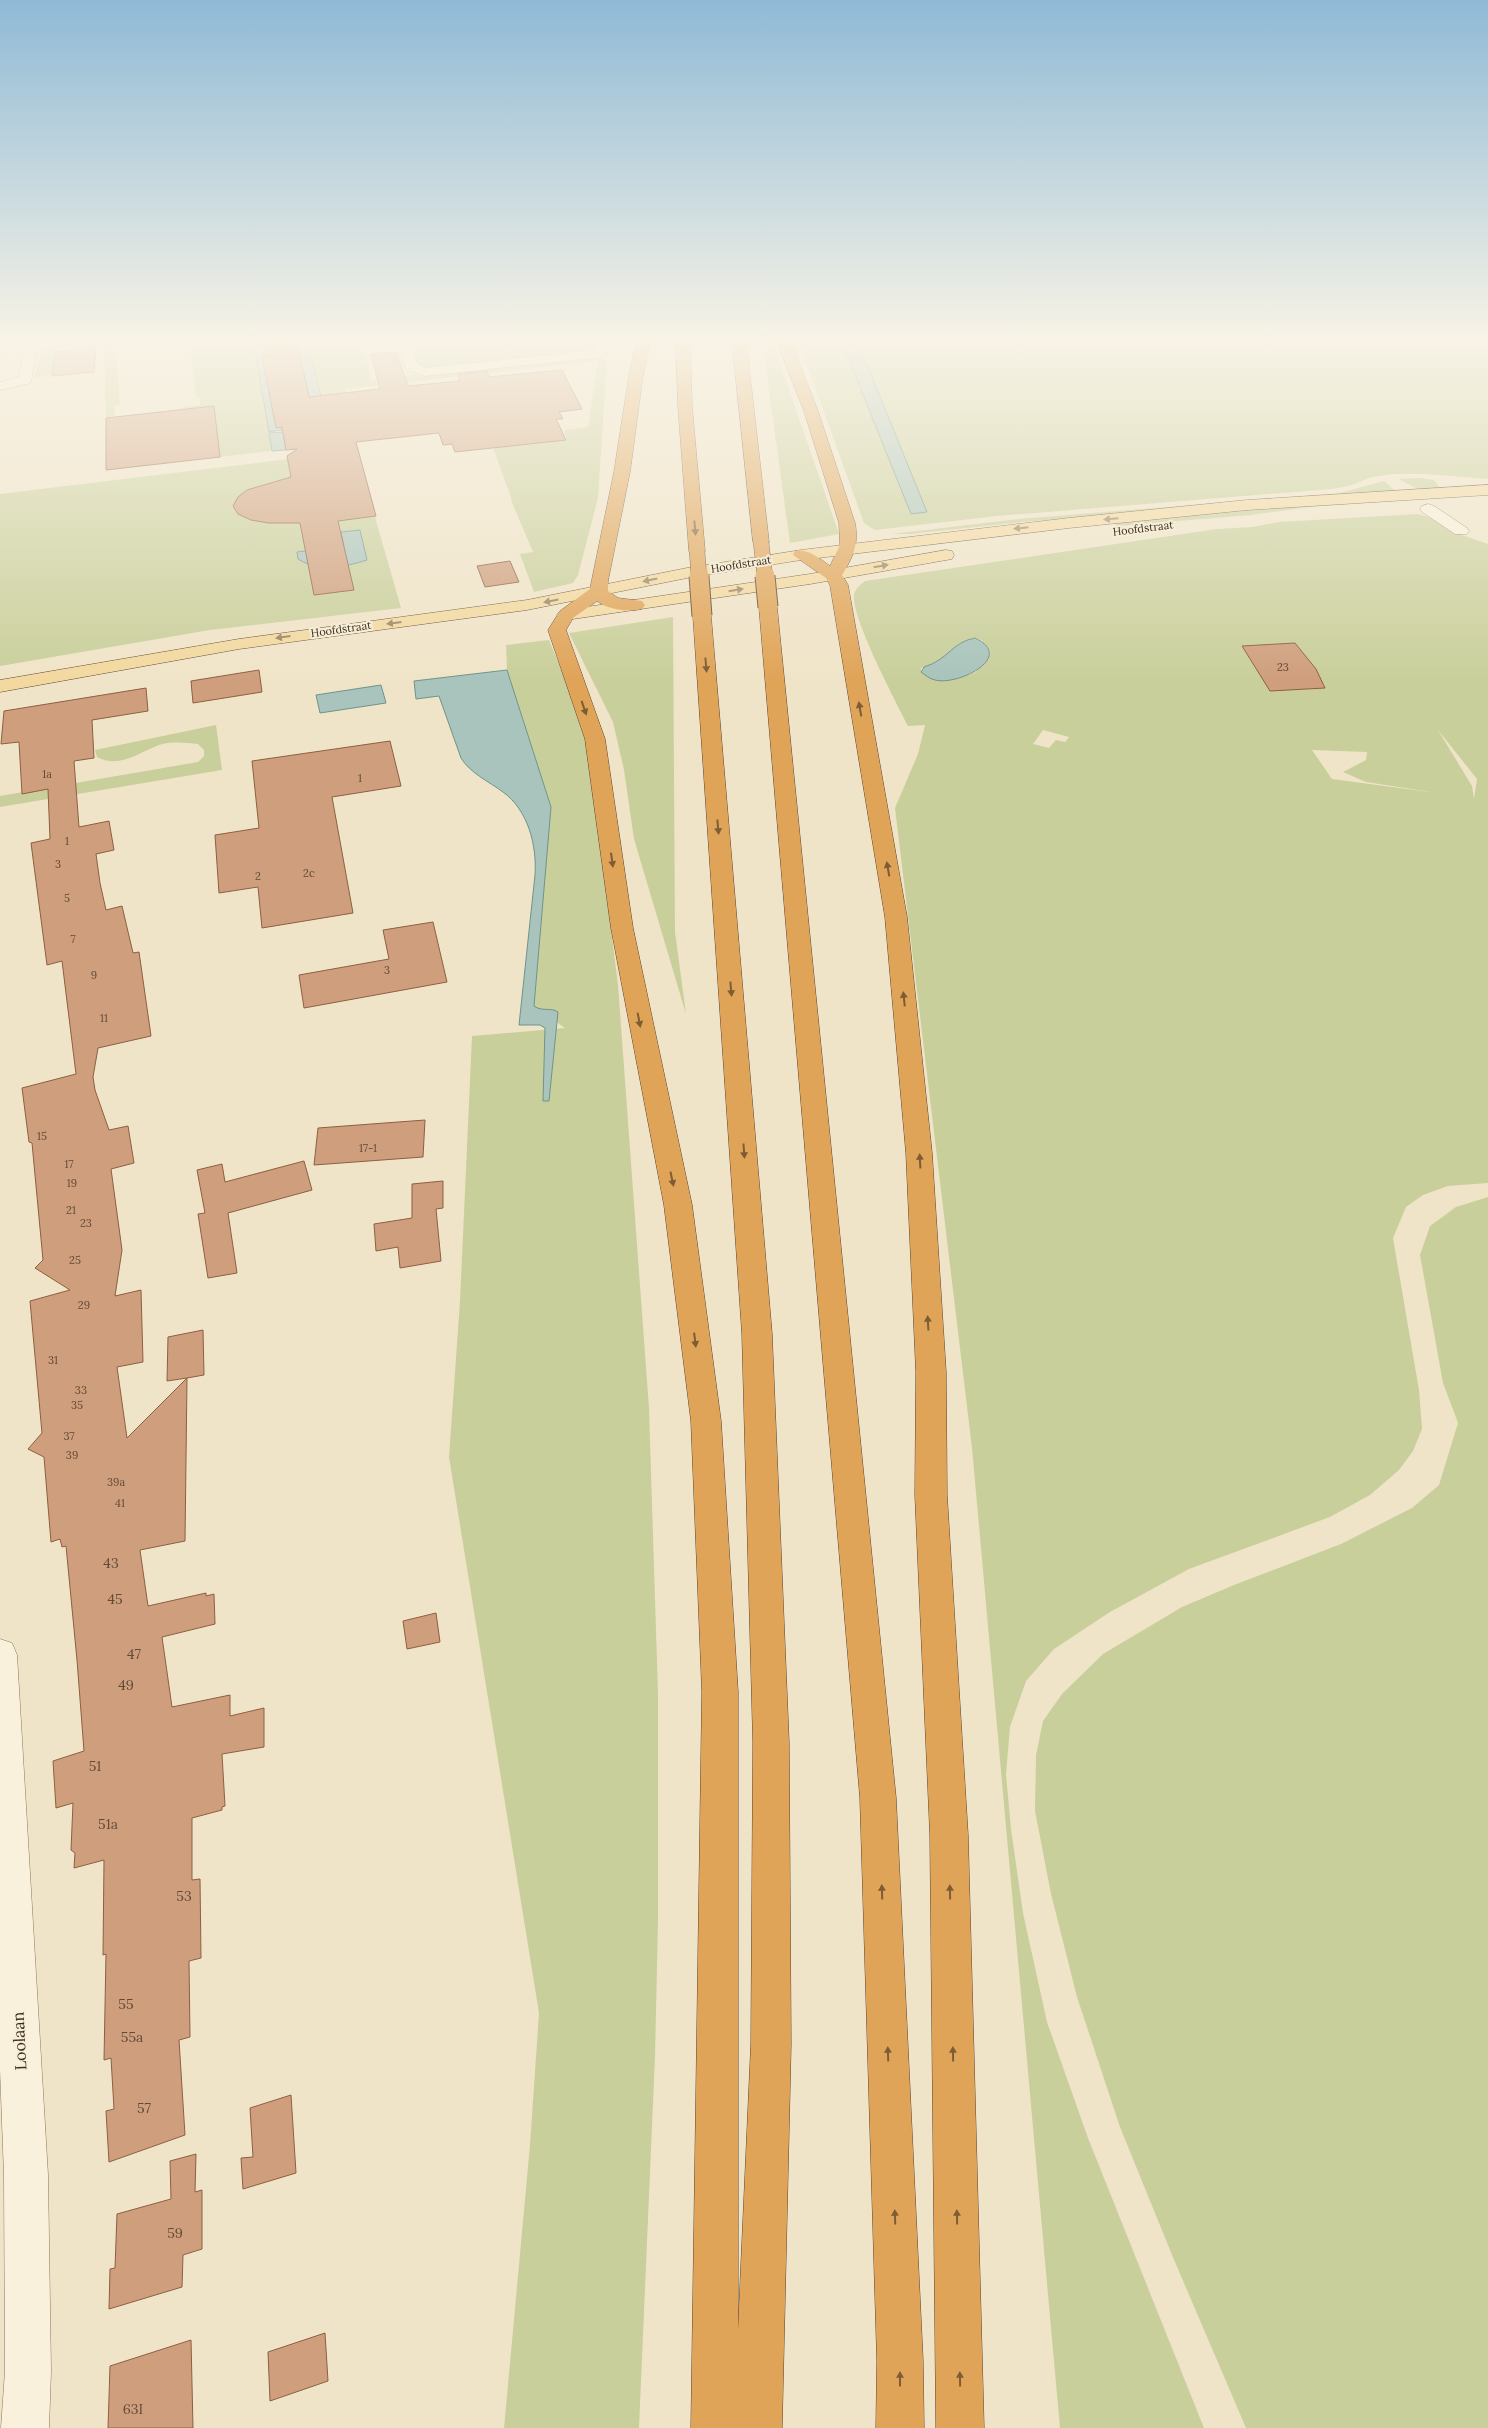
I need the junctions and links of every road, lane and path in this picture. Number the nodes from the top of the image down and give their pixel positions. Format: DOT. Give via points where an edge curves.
graph roads {
  1 [pos="625,453"];
  2 [pos="689,453"];
  3 [pos="751,453"];
  4 [pos="825,453"];
  5 [pos="1488,490"];
  6 [pos="1488,504"];
  7 [pos="1428,509"];
  8 [pos="1461,531"];
  9 [pos="848,549"];
  10 [pos="801,555"];
  11 [pos="833,575"];
  12 [pos="599,591"];
  13 [pos="636,605"];
  14 [pos="561,622"];
  15 [pos="0,686"];
  16 [pos="0,693"];
  17 [pos="0,1655"];
  18 [pos="25,2428"];
  19 [pos="715,2428"];
  20 [pos="758,2428"];
  21 [pos="900,2428"];
  22 [pos="960,2428"];
  1 -- 12 [label="highway"];
  2 -- 20 [label="highway, one-way, bridge" via="757,1334 771,1743 771,2044"];
  21 -- 3 [label="highway, one-way, bridge" via="878,1798 768,607"];
  4 -- 9 [label="highway" via="847,523"];
  5 -- 9 [label="main road, Hoofdstraat, one-way" via="1247,506"];
  6 -- 7 [label="main road, Hoofdstraat"];
  7 -- 8 [label="street"];
  11 -- 7 [label="main road, Hoofdstraat, one-way" via="955,553 1163,525"];
  9 -- 10 [label="main road, Hoofdstraat"];
  9 -- 11 [label="highway"];
  10 -- 11 [label="highway"];
  10 -- 12 [label="main road, Hoofdstraat, one-way" via="711,568"];
  13 -- 11 [label="main road, Hoofdstraat, one-way"];
  22 -- 11 [label="highway, one-way" via="949,1835 931,1495 931,1372 919,1153 896,917 839,585"];
  12 -- 13 [label="highway" via="612,602"];
  12 -- 14 [label="highway"];
  12 -- 15 [label="main road, Hoofdstraat, one-way" via="528,605 239,644"];
  13 -- 14 [label="main road, Hoofdstraat"];
  14 -- 16 [label="main road, Hoofdstraat" via="542,618 225,659 25,692"];
  14 -- 19 [label="highway, one-way" via="595,739 622,928 678,1205 706,1421 720,1692"];
  17 -- 18 [label="street, Loolaan" via="26,2175 28,2371"];
}
